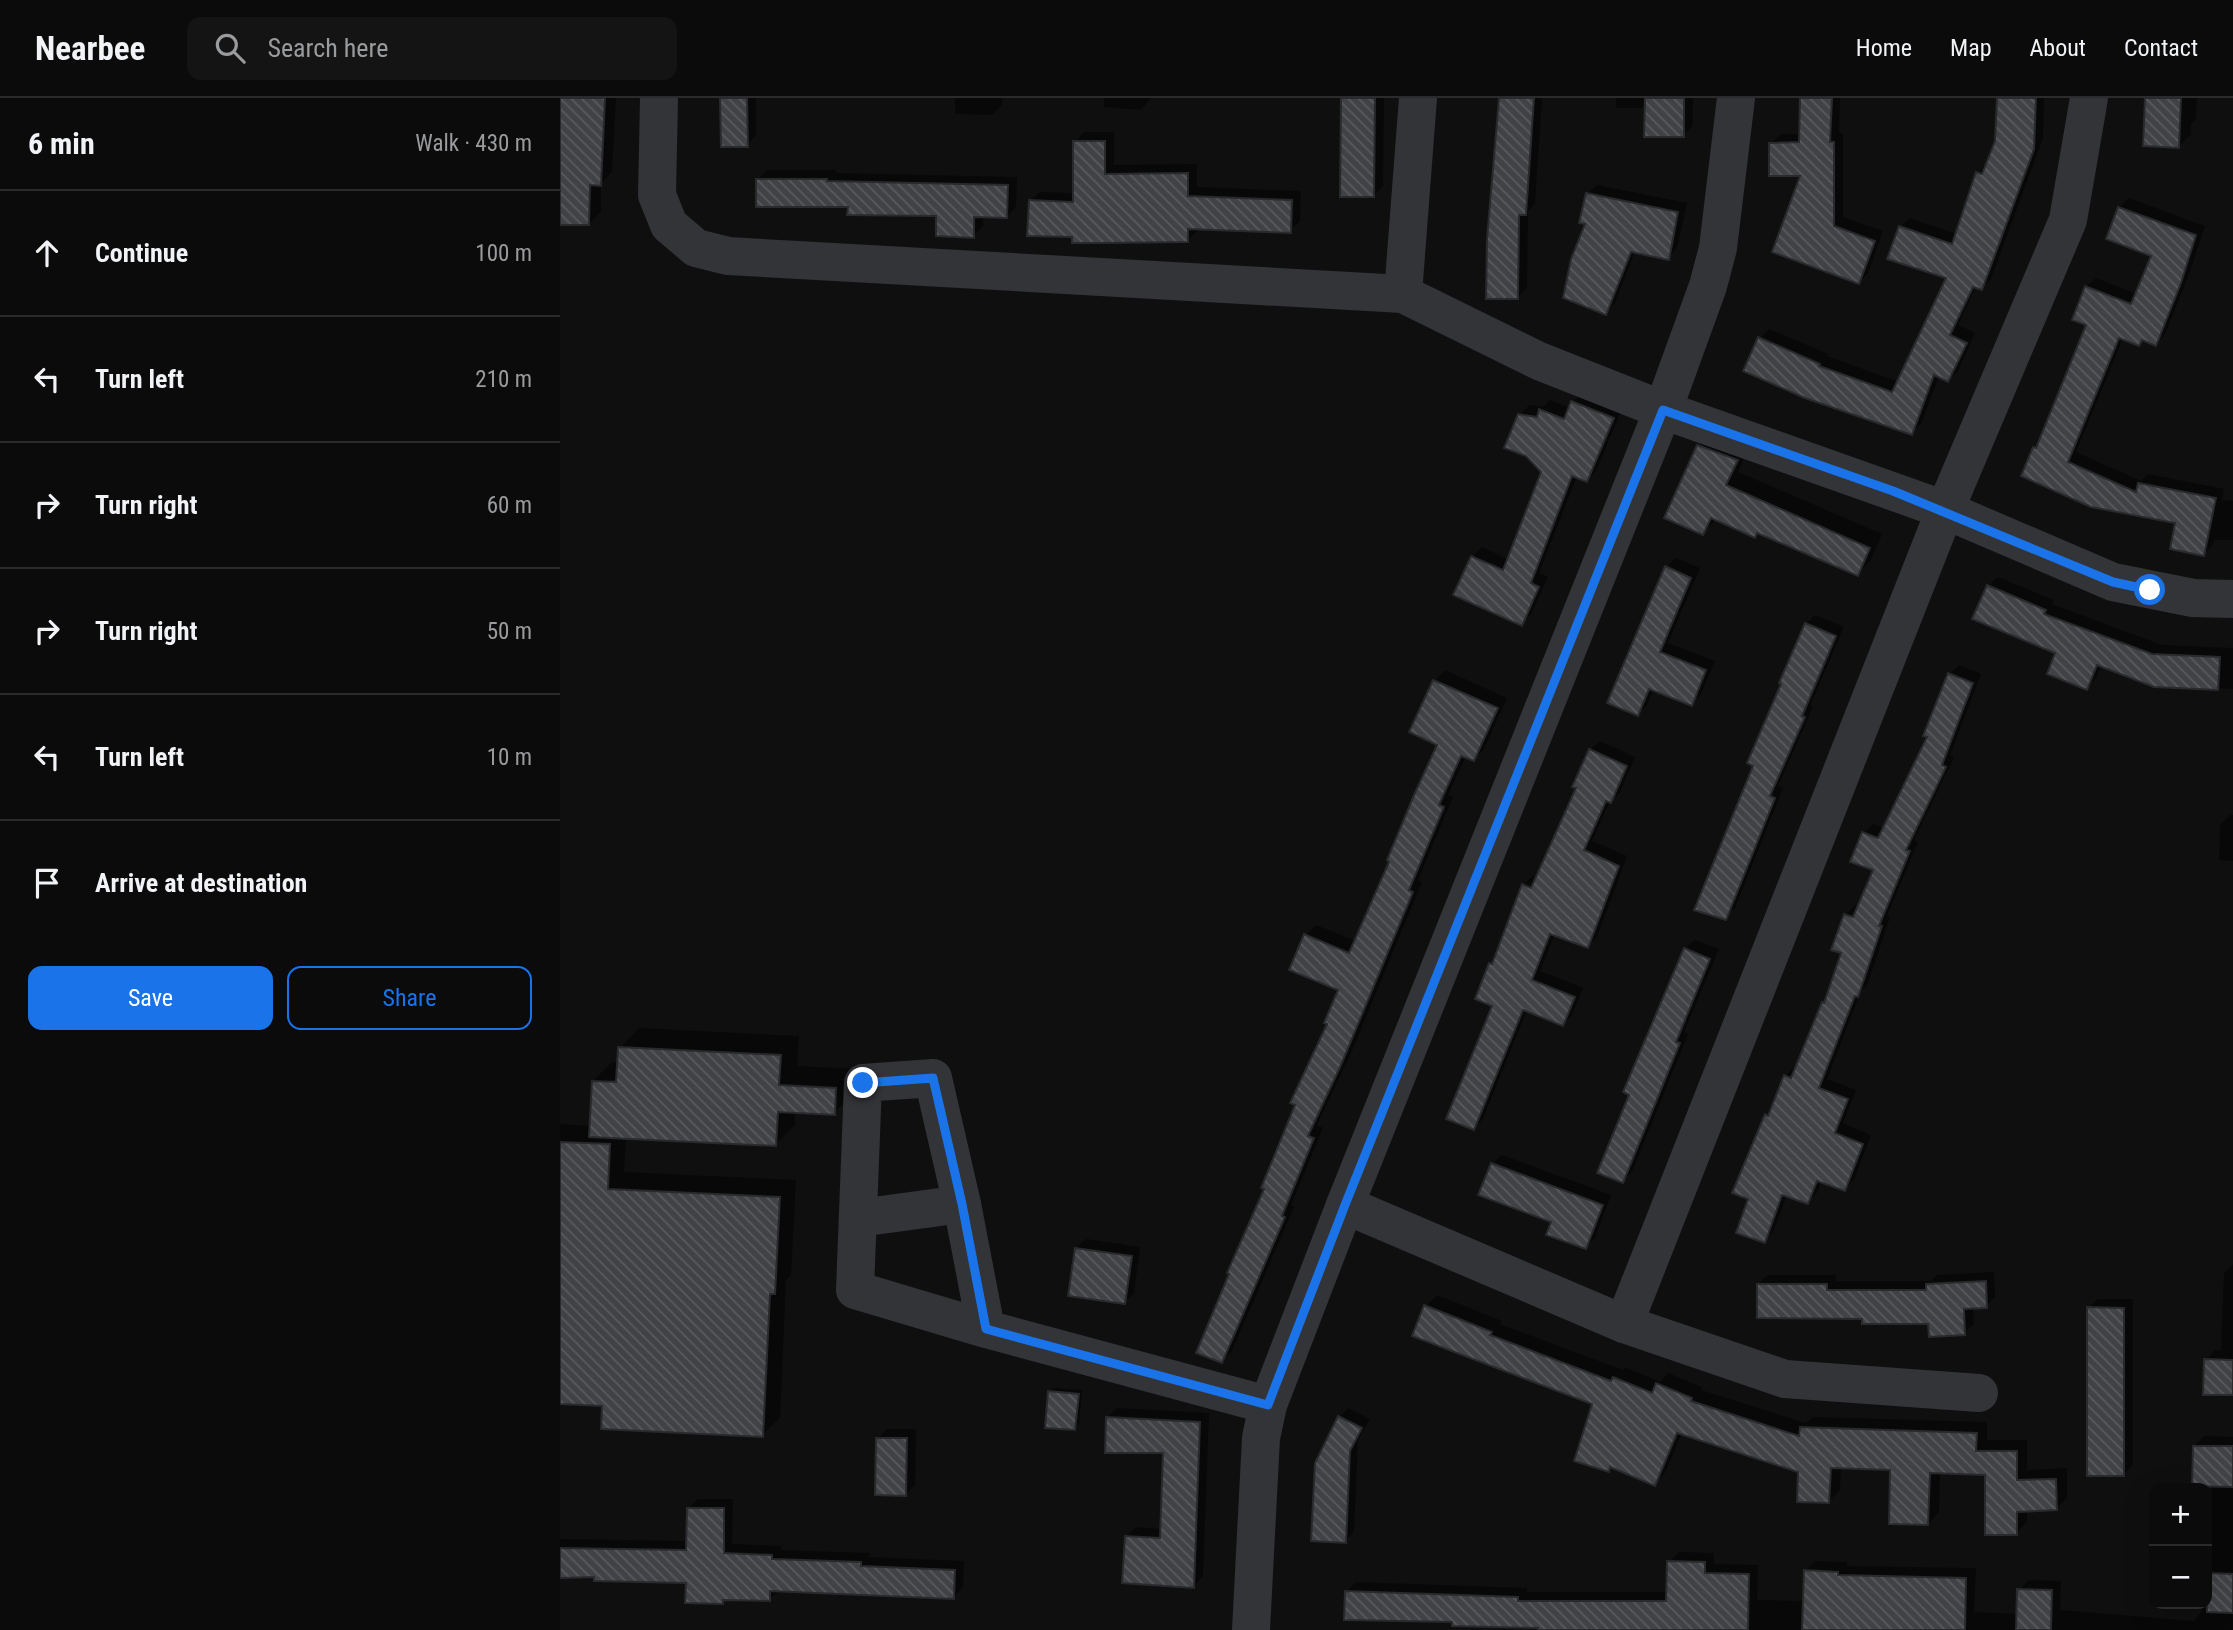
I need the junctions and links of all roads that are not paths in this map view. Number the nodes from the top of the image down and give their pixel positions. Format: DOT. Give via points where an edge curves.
graph roads {
  1 [pos="659,98"];
  2 [pos="1418,98"];
  3 [pos="1736,98"];
  4 [pos="2089,98"];
  5 [pos="1403,294"];
  6 [pos="1663,410"];
  7 [pos="1945,510"];
  8 [pos="2233,599"];
  9 [pos="962,1204"];
  10 [pos="1345,1205"];
  11 [pos="859,1218"];
  12 [pos="1624,1324"];
  13 [pos="986,1329"];
  14 [pos="1979,1393"];
  15 [pos="1268,1405"];
  16 [pos="1251,1630"];
  1 -- 5 [label="street" via="657,195 668,225 696,248 728,256"];
  2 -- 5 [label="street"];
  3 -- 6 [label="street" via="1718,248"];
  4 -- 7 [label="street" via="2068,220"];
  5 -- 6 [label="street" via="1539,361"];
  6 -- 7 [label="street"];
  6 -- 10 [label="street"];
  7 -- 8 [label="street" via="2113,582 2193,597"];
  7 -- 12 [label="street"];
  9 -- 11 [label="street"];
  9 -- 11 [label="street" via="933,1078 863,1083"];
  9 -- 13 [label="street"];
  10 -- 12 [label="street"];
  10 -- 15 [label="street"];
  11 -- 13 [label="street" via="855,1290"];
  12 -- 14 [label="street" via="1785,1379"];
  13 -- 15 [label="street"];
  15 -- 16 [label="street" via="1260,1450"];
}
